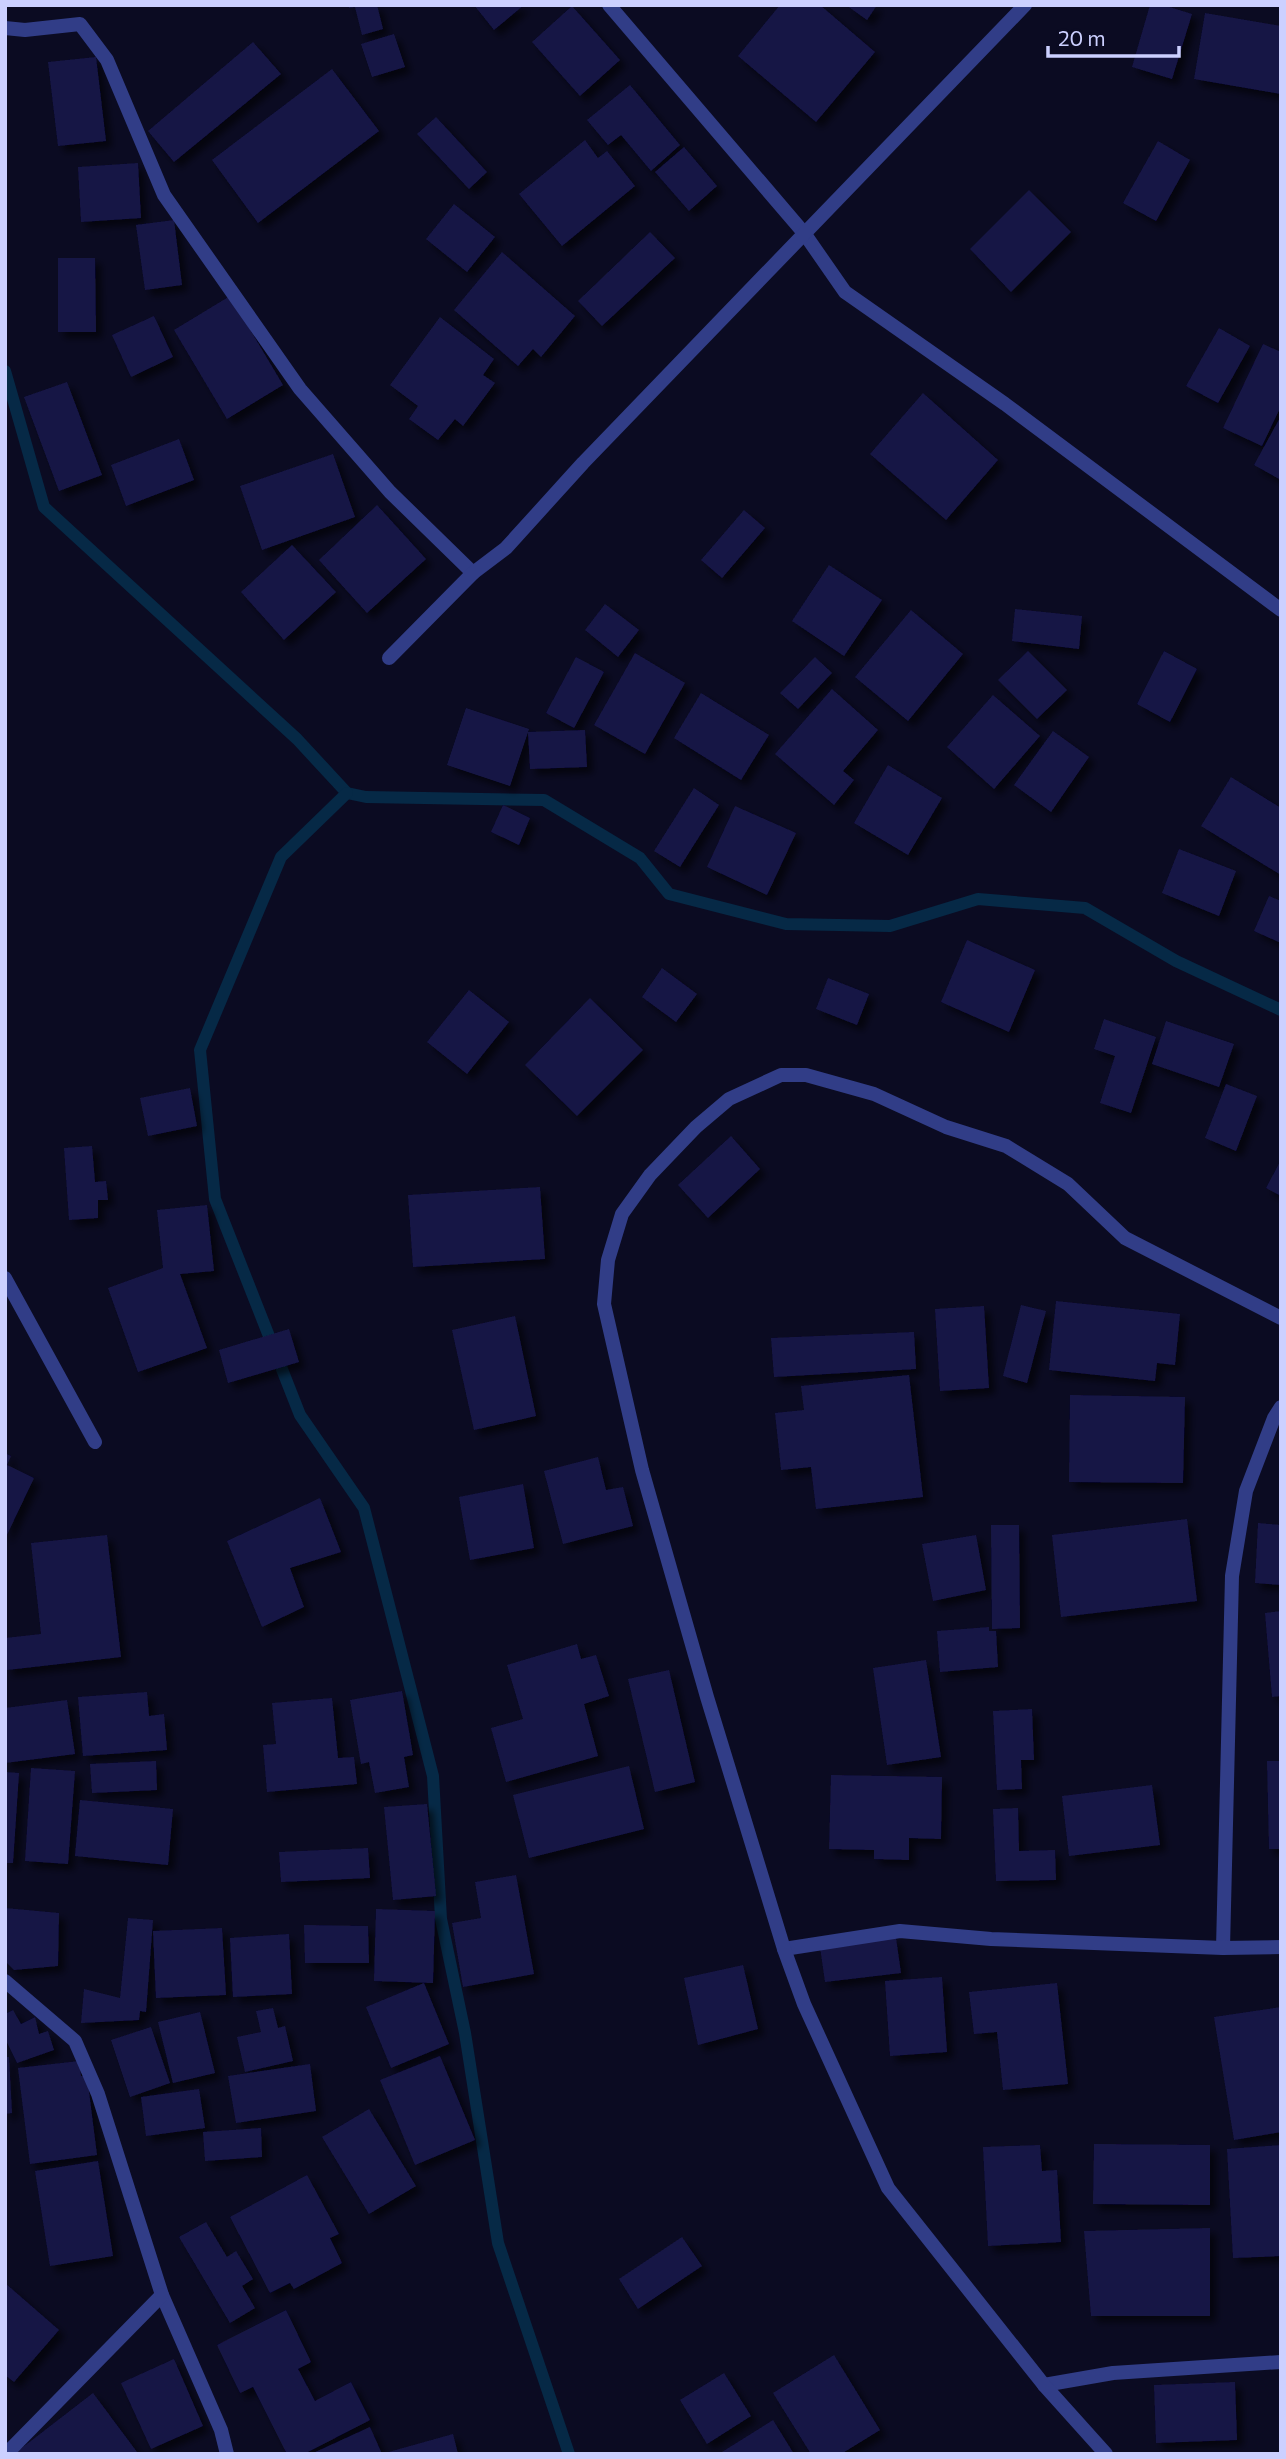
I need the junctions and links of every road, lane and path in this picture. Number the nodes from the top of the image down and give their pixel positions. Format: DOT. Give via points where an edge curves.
graph roads {
  1 [pos="609,5"];
  2 [pos="1024,5"];
  3 [pos="5,28"];
  4 [pos="804,233"];
  5 [pos="473,573"];
  6 [pos="1281,610"];
  7 [pos="389,658"];
  8 [pos="5,1278"];
  9 [pos="1281,1318"];
  10 [pos="1281,1407"];
  11 [pos="95,1443"];
  12 [pos="1281,1947"];
  13 [pos="1223,1948"];
  14 [pos="784,1949"];
  15 [pos="5,1981"];
  16 [pos="162,2295"];
  17 [pos="1281,2362"];
  18 [pos="1044,2385"];
  19 [pos="6,2454"];
  20 [pos="227,2454"];
  21 [pos="1106,2454"];
  1 -- 4 [label="street"];
  2 -- 4 [label="street"];
  3 -- 5 [label="street" via="80,24 107,60 164,195 300,389 390,492"];
  4 -- 5 [label="street" via="506,548"];
  4 -- 6 [label="street" via="845,292"];
  5 -- 7 [label="street"];
  8 -- 11 [label="street"];
  9 -- 14 [label="street" via="1125,1238 1068,1184 1006,1146 874,1094 806,1075 781,1075 729,1099 650,1175 622,1214 608,1260 604,1304 642,1470"];
  10 -- 13 [label="street" via="1246,1491 1232,1576"];
  12 -- 13 [label="street"];
  13 -- 14 [label="street" via="900,1931"];
  14 -- 18 [label="street" via="804,2004 888,2188"];
  15 -- 16 [label="street" via="75,2041 98,2094"];
  16 -- 19 [label="street"];
  16 -- 20 [label="street" via="221,2430"];
  17 -- 18 [label="street" via="1113,2373"];
  18 -- 21 [label="street"];
}
